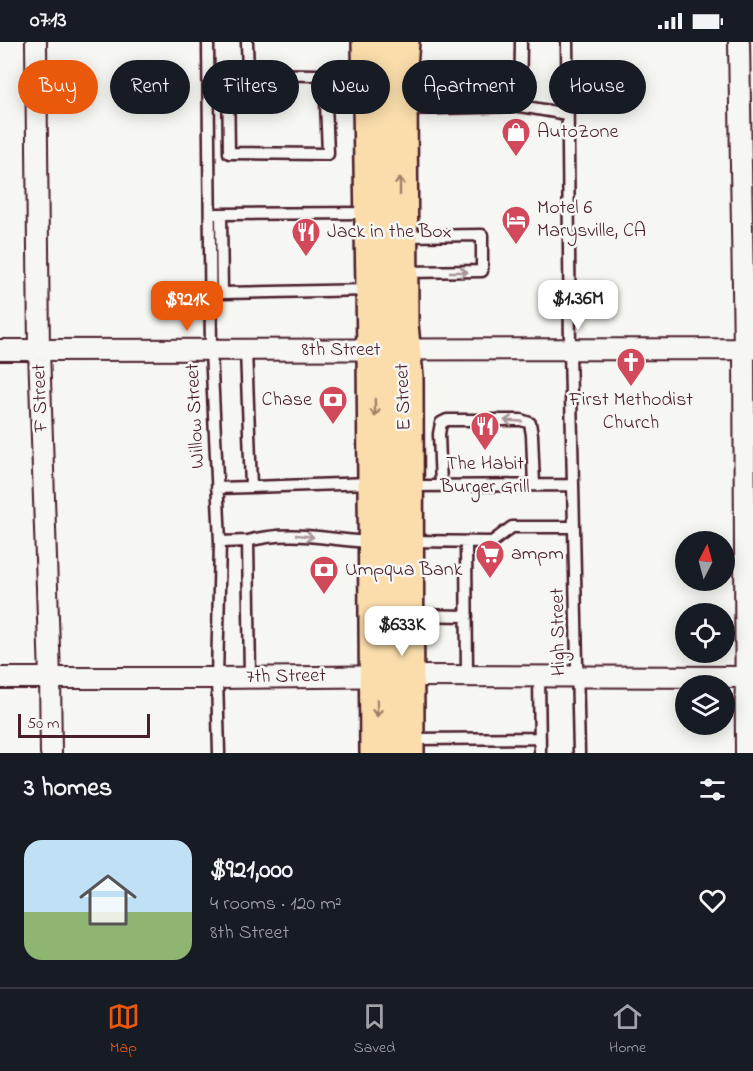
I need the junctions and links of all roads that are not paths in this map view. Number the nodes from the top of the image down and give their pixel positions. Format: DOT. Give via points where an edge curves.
graph roads {
  1 [pos="36,42"];
  2 [pos="208,42"];
  3 [pos="247,42"];
  4 [pos="369,42"];
  5 [pos="402,42"];
  6 [pos="521,42"];
  7 [pos="567,42"];
  8 [pos="739,42"];
  9 [pos="248,60"];
  10 [pos="370,60"];
  11 [pos="521,60"];
  12 [pos="567,60"];
  13 [pos="400,109"];
  14 [pos="229,114"];
  15 [pos="326,114"];
  16 [pos="371,114"];
  17 [pos="567,114"];
  18 [pos="372,213"];
  19 [pos="215,214"];
  20 [pos="401,236"];
  21 [pos="401,272"];
  22 [pos="373,290"];
  23 [pos="388,349"];
  24 [pos="748,349"];
  25 [pos="0,350"];
  26 [pos="39,350"];
  27 [pos="211,350"];
  28 [pos="246,350"];
  29 [pos="570,350"];
  30 [pos="391,484"];
  31 [pos="534,485"];
  32 [pos="573,485"];
  33 [pos="441,486"];
  34 [pos="251,487"];
  35 [pos="217,488"];
  36 [pos="574,527"];
  37 [pos="248,541"];
  38 [pos="391,541"];
  39 [pos="220,542"];
  40 [pos="466,542"];
  41 [pos="406,615"];
  42 [pos="466,616"];
  43 [pos="392,676"];
  44 [pos="467,676"];
  45 [pos="50,677"];
  46 [pos="250,677"];
  47 [pos="539,677"];
  48 [pos="578,677"];
  49 [pos="749,677"];
  50 [pos="0,678"];
  51 [pos="217,678"];
  52 [pos="540,738"];
  53 [pos="407,746"];
  54 [pos="51,753"];
  55 [pos="219,753"];
  56 [pos="377,753"];
  57 [pos="540,753"];
  58 [pos="579,753"];
  59 [pos="746,753"];
  1 -- 26 [label="street, F Street"];
  2 -- 19 [label="lane, Willow Street"];
  3 -- 9 [label="lane"];
  4 -- 10 [label="highway, E Street"];
  5 -- 13 [label="highway, E Street"];
  6 -- 11 [label="lane"];
  7 -- 12 [label="lane, High Street"];
  8 -- 24 [label="street"];
  20 -- 13 [label="highway, E Street, one-way"];
  14 -- 15 [label="lane" via="229,153 328,154"];
  16 -- 18 [label="highway, E Street"];
  17 -- 29 [label="lane, High Street"];
  18 -- 19 [label="lane"];
  18 -- 22 [label="highway, E Street"];
  19 -- 22 [label="lane" via="222,293"];
  19 -- 27 [label="lane, Willow Street"];
  20 -- 21 [label="highway, E Street"];
  21 -- 20 [label="lane, one-way" via="482,272 482,235"];
  21 -- 23 [label="highway, E Street"];
  22 -- 23 [label="highway, E Street"];
  23 -- 28 [label="street, 8th Street"];
  23 -- 29 [label="street, 8th Street"];
  23 -- 30 [label="highway, E Street" via="406,377"];
  24 -- 29 [label="street, 8th Street"];
  24 -- 49 [label="street"];
  25 -- 26 [label="street, 8th Street"];
  26 -- 27 [label="street, 8th Street"];
  26 -- 45 [label="street, F Street"];
  27 -- 28 [label="street, 8th Street"];
  27 -- 35 [label="lane, Willow Street"];
  28 -- 34 [label="lane"];
  29 -- 32 [label="lane, High Street"];
  30 -- 33 [label="lane"];
  30 -- 34 [label="lane"];
  30 -- 38 [label="highway, E Street"];
  31 -- 32 [label="lane"];
  31 -- 33 [label="lane"];
  31 -- 33 [label="lane, one-way" via="530,423 447,420 441,423 439,434"];
  32 -- 36 [label="lane, High Street"];
  34 -- 35 [label="lane"];
  35 -- 39 [label="lane, Willow Street"];
  36 -- 40 [label="lane" via="512,527 492,542"];
  36 -- 48 [label="lane, High Street"];
  37 -- 38 [label="lane, one-way" via="289,534 346,541"];
  37 -- 39 [label="lane"];
  37 -- 46 [label="lane"];
  38 -- 40 [label="lane"];
  38 -- 41 [label="highway, E Street"];
  38 -- 43 [label="highway, E Street"];
  39 -- 51 [label="lane, Willow Street"];
  40 -- 42 [label="lane"];
  41 -- 42 [label="lane"];
  41 -- 43 [label="highway, E Street"];
  42 -- 44 [label="lane"];
  43 -- 44 [label="street, 7th Street"];
  43 -- 46 [label="street, 7th Street"];
  43 -- 53 [label="highway, E Street"];
  43 -- 56 [label="highway, E Street, one-way"];
  44 -- 47 [label="street, 7th Street"];
  45 -- 50 [label="street, 7th Street"];
  45 -- 51 [label="street, 7th Street"];
  45 -- 54 [label="street, F Street"];
  46 -- 51 [label="street, 7th Street"];
  47 -- 48 [label="street, 7th Street"];
  47 -- 52 [label="lane"];
  48 -- 49 [label="street, 7th Street"];
  48 -- 58 [label="lane, High Street"];
  49 -- 59 [label="street"];
  51 -- 55 [label="lane, Willow Street"];
  52 -- 53 [label="lane"];
  52 -- 57 [label="lane"];
}
